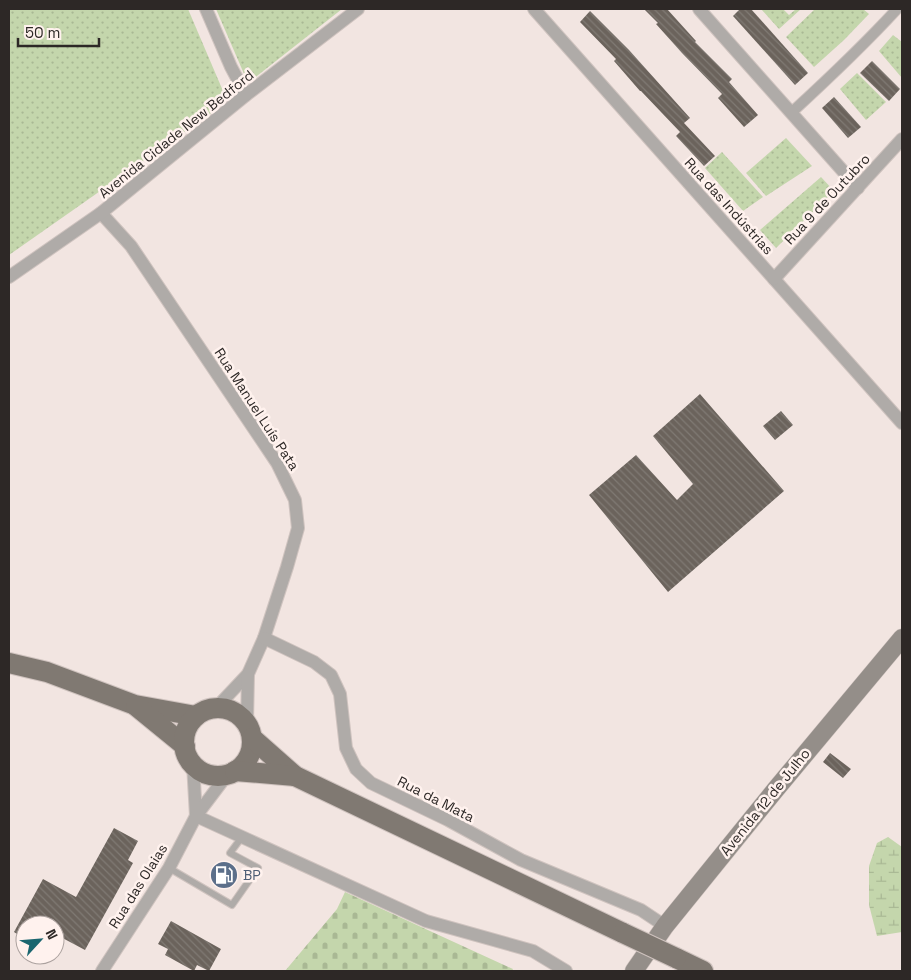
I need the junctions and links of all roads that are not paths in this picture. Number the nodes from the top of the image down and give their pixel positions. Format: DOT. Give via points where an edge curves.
graph roads {
  1 [pos="206,9"];
  2 [pos="358,9"];
  3 [pos="534,9"];
  4 [pos="699,9"];
  5 [pos="897,9"];
  6 [pos="246,94"];
  7 [pos="791,113"];
  8 [pos="902,139"];
  9 [pos="858,188"];
  10 [pos="101,213"];
  11 [pos="9,277"];
  12 [pos="774,279"];
  13 [pos="902,423"];
  14 [pos="264,638"];
  15 [pos="902,638"];
  16 [pos="9,663"];
  17 [pos="248,674"];
  18 [pos="135,705"];
  19 [pos="216,708"];
  20 [pos="196,716"];
  21 [pos="249,730"];
  22 [pos="184,746"];
  23 [pos="193,764"];
  24 [pos="231,773"];
  25 [pos="295,776"];
  26 [pos="196,816"];
  27 [pos="242,836"];
  28 [pos="169,868"];
  29 [pos="665,926"];
  30 [pos="102,971"];
  31 [pos="566,971"];
  32 [pos="634,971"];
  33 [pos="703,971"];
  1 -- 6 [label="street"];
  2 -- 6 [label="street, Avenida Cidade New Bedford"];
  3 -- 12 [label="street, Rua das Indústrias"];
  4 -- 7 [label="street"];
  5 -- 7 [label="street"];
  6 -- 10 [label="street, Avenida Cidade New Bedford"];
  7 -- 9 [label="street"];
  8 -- 9 [label="street, Rua 9 de Outubro"];
  9 -- 12 [label="street, Rua 9 de Outubro"];
  10 -- 11 [label="street, Avenida Cidade New Bedford"];
  10 -- 14 [label="street, Rua Manuel Luís Pata" via="131,246 278,463 295,500 298,528"];
  12 -- 13 [label="street, Rua das Indústrias"];
  14 -- 17 [label="street, Rua Manuel Luís Pata"];
  14 -- 29 [label="street, Rua da Mata" via="314,662 332,675 340,694 346,748 356,769 371,783 521,860 641,910"];
  15 -- 29 [label="main road, Avenida 12 de Julho"];
  16 -- 18 [label="main road" via="47,672"];
  17 -- 19 [label="street"];
  17 -- 21 [label="street"];
  18 -- 20 [label="main road"];
  18 -- 22 [label="main road"];
  19 -- 20 [label="main road"];
  19 -- 21 [label="main road" via="239,714"];
  20 -- 22 [label="main road" via="189,724"];
  21 -- 24 [label="main road" via="252,748 249,757"];
  21 -- 25 [label="main road"];
  22 -- 23 [label="main road"];
  23 -- 24 [label="main road" via="209,774"];
  23 -- 26 [label="street"];
  24 -- 25 [label="main road"];
  24 -- 26 [label="street, Rua das Olaias"];
  25 -- 33 [label="main road, bridge"];
  26 -- 27 [label="street"];
  26 -- 28 [label="street, Rua das Olaias"];
  27 -- 28 [label="lane" via="230,853 258,868 232,905"];
  27 -- 31 [label="street" via="426,921 533,951"];
  28 -- 30 [label="street, Rua das Olaias"];
  29 -- 32 [label="main road, Avenida 12 de Julho"];
}
